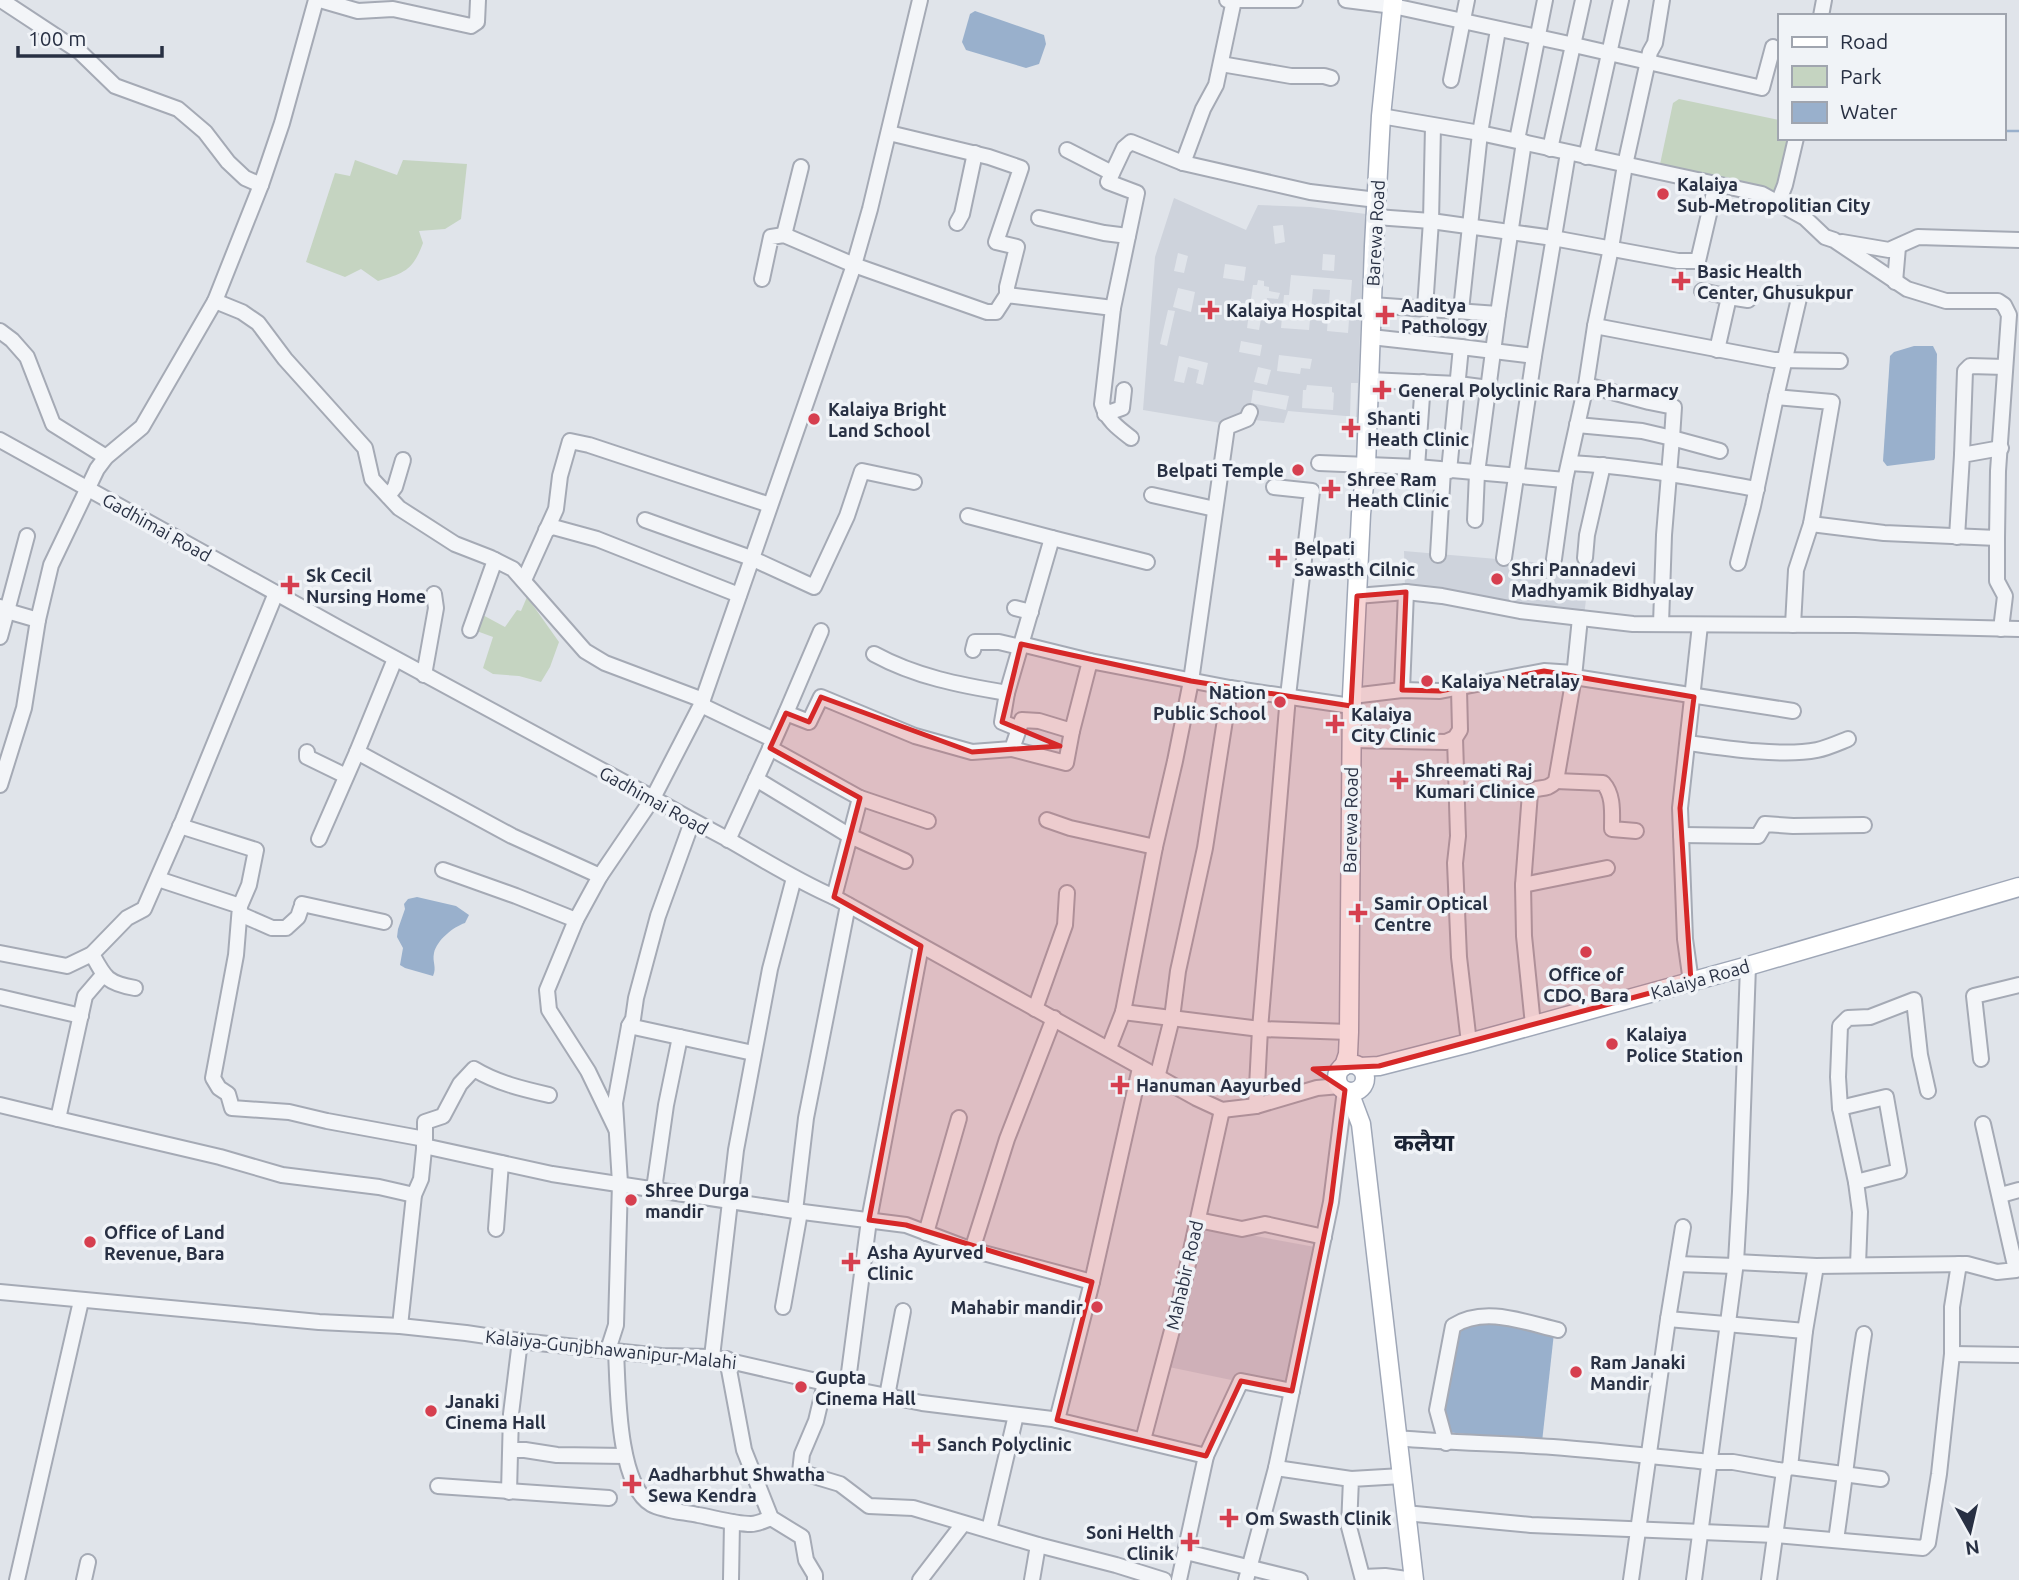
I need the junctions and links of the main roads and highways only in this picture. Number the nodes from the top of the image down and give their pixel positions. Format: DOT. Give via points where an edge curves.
graph roads {
  1 [pos="1393,3"];
  2 [pos="2019,887"];
  3 [pos="1353,1078"];
  4 [pos="1414,1580"];
  1 -- 3 [label="main road, Barewa Road" via="1381,116 1351,701 1349,1032"];
  2 -- 3 [label="main road, Kalaiya Road"];
  3 -- 4 [label="main road, Barewa Road"];
}
